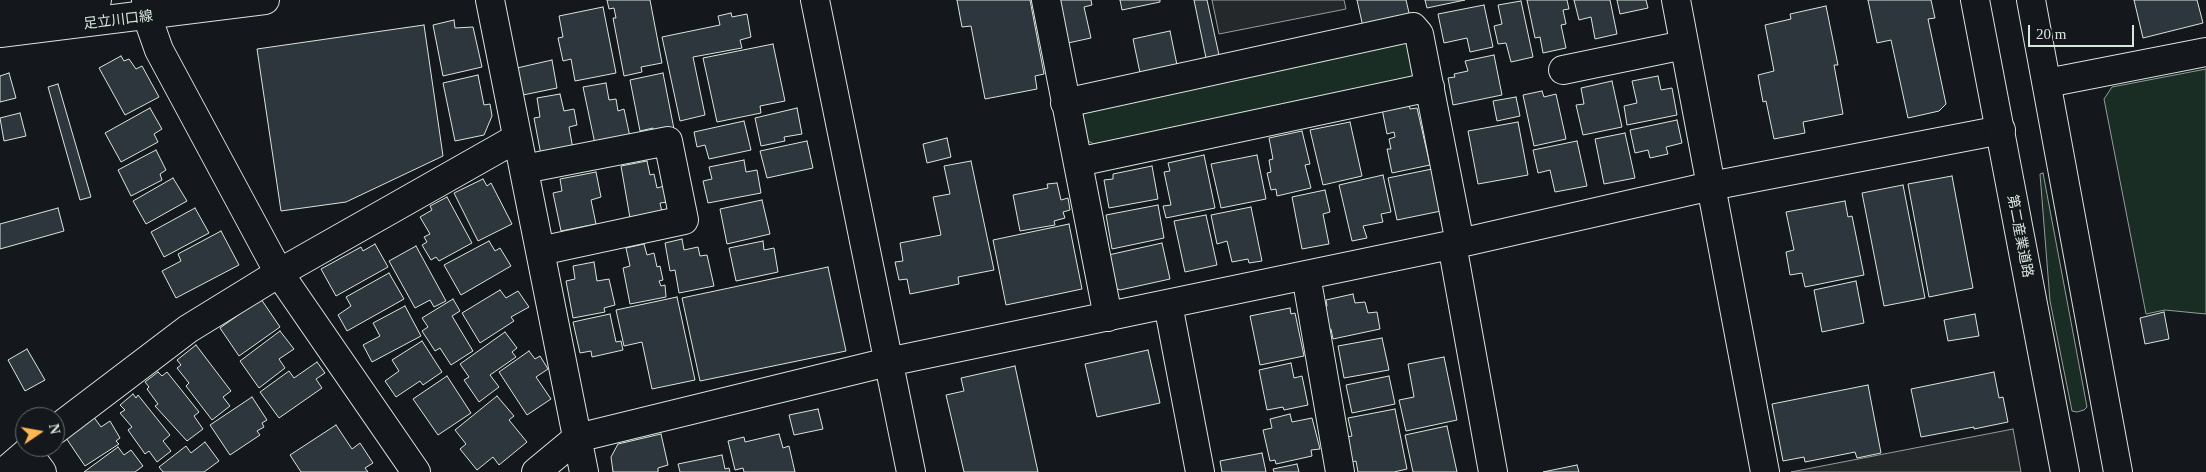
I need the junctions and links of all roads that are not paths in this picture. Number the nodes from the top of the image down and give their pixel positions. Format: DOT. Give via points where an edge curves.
graph roads {
  1 [pos="98,0"];
  2 [pos="265,0"];
  3 [pos="490,0"];
  4 [pos="815,0"];
  5 [pos="1046,0"];
  6 [pos="1676,0"];
  7 [pos="1976,0"];
  8 [pos="2031,0"];
  9 [pos="147,8"];
  10 [pos="0,13"];
  11 [pos="0,33"];
  12 [pos="1684,44"];
  13 [pos="2206,52"];
  14 [pos="1563,70"];
  15 [pos="2047,83"];
  16 [pos="1430,87"];
  17 [pos="1066,103"];
  18 [pos="2001,130"];
  19 [pos="517,138"];
  20 [pos="1078,162"];
  21 [pos="524,169"];
  22 [pos="1711,186"];
  23 [pos="1456,244"];
  24 [pos="540,251"];
  25 [pos="279,273"];
  26 [pos="1306,275"];
  27 [pos="1168,304"];
  28 [pos="1108,316"];
  29 [pos="888,362"];
  30 [pos="65,422"];
  31 [pos="578,438"];
  32 [pos="34,457"];
  33 [pos="4,472"];
  34 [pos="416,472"];
  35 [pos="536,472"];
  36 [pos="584,472"];
  37 [pos="911,472"];
  38 [pos="1200,472"];
  39 [pos="1340,472"];
  40 [pos="1493,472"];
  41 [pos="1765,472"];
  42 [pos="2065,472"];
  43 [pos="2118,472"];
  1 -- 10 [label="main road"];
  2 -- 9 [label="main road, 足立川口線"];
  3 -- 19 [label="main road"];
  4 -- 29 [label="main road"];
  5 -- 17 [label="main road"];
  6 -- 12 [label="main road"];
  7 -- 18 [label="main road, 第二産業道路"];
  8 -- 15 [label="main road"];
  9 -- 11 [label="main road, 足立川口線"];
  9 -- 25 [label="main road" via="159,50"];
  12 -- 14 [label="main road"];
  12 -- 22 [label="main road"];
  13 -- 15 [label="main road"];
  15 -- 43 [label="main road"];
  16 -- 17 [label="main road" via="1419,34 1413,27"];
  16 -- 20 [label="main road"];
  16 -- 23 [label="main road"];
  17 -- 20 [label="main road"];
  18 -- 22 [label="main road"];
  18 -- 42 [label="main road, 第二産業道路"];
  19 -- 21 [label="main road"];
  19 -- 25 [label="main road"];
  20 -- 28 [label="main road"];
  21 -- 24 [label="main road"];
  21 -- 24 [label="main road" via="668,140 684,220"];
  22 -- 23 [label="main road"];
  22 -- 41 [label="main road"];
  23 -- 26 [label="main road"];
  23 -- 40 [label="main road"];
  24 -- 31 [label="main road"];
  25 -- 30 [label="main road" via="188,329"];
  25 -- 34 [label="main road"];
  26 -- 27 [label="main road"];
  26 -- 39 [label="main road"];
  27 -- 28 [label="main road"];
  27 -- 38 [label="main road"];
  28 -- 29 [label="main road"];
  29 -- 31 [label="main road"];
  29 -- 37 [label="main road"];
  31 -- 35 [label="main road"];
  31 -- 36 [label="main road"];
  32 -- 33 [label="main road"];
}
